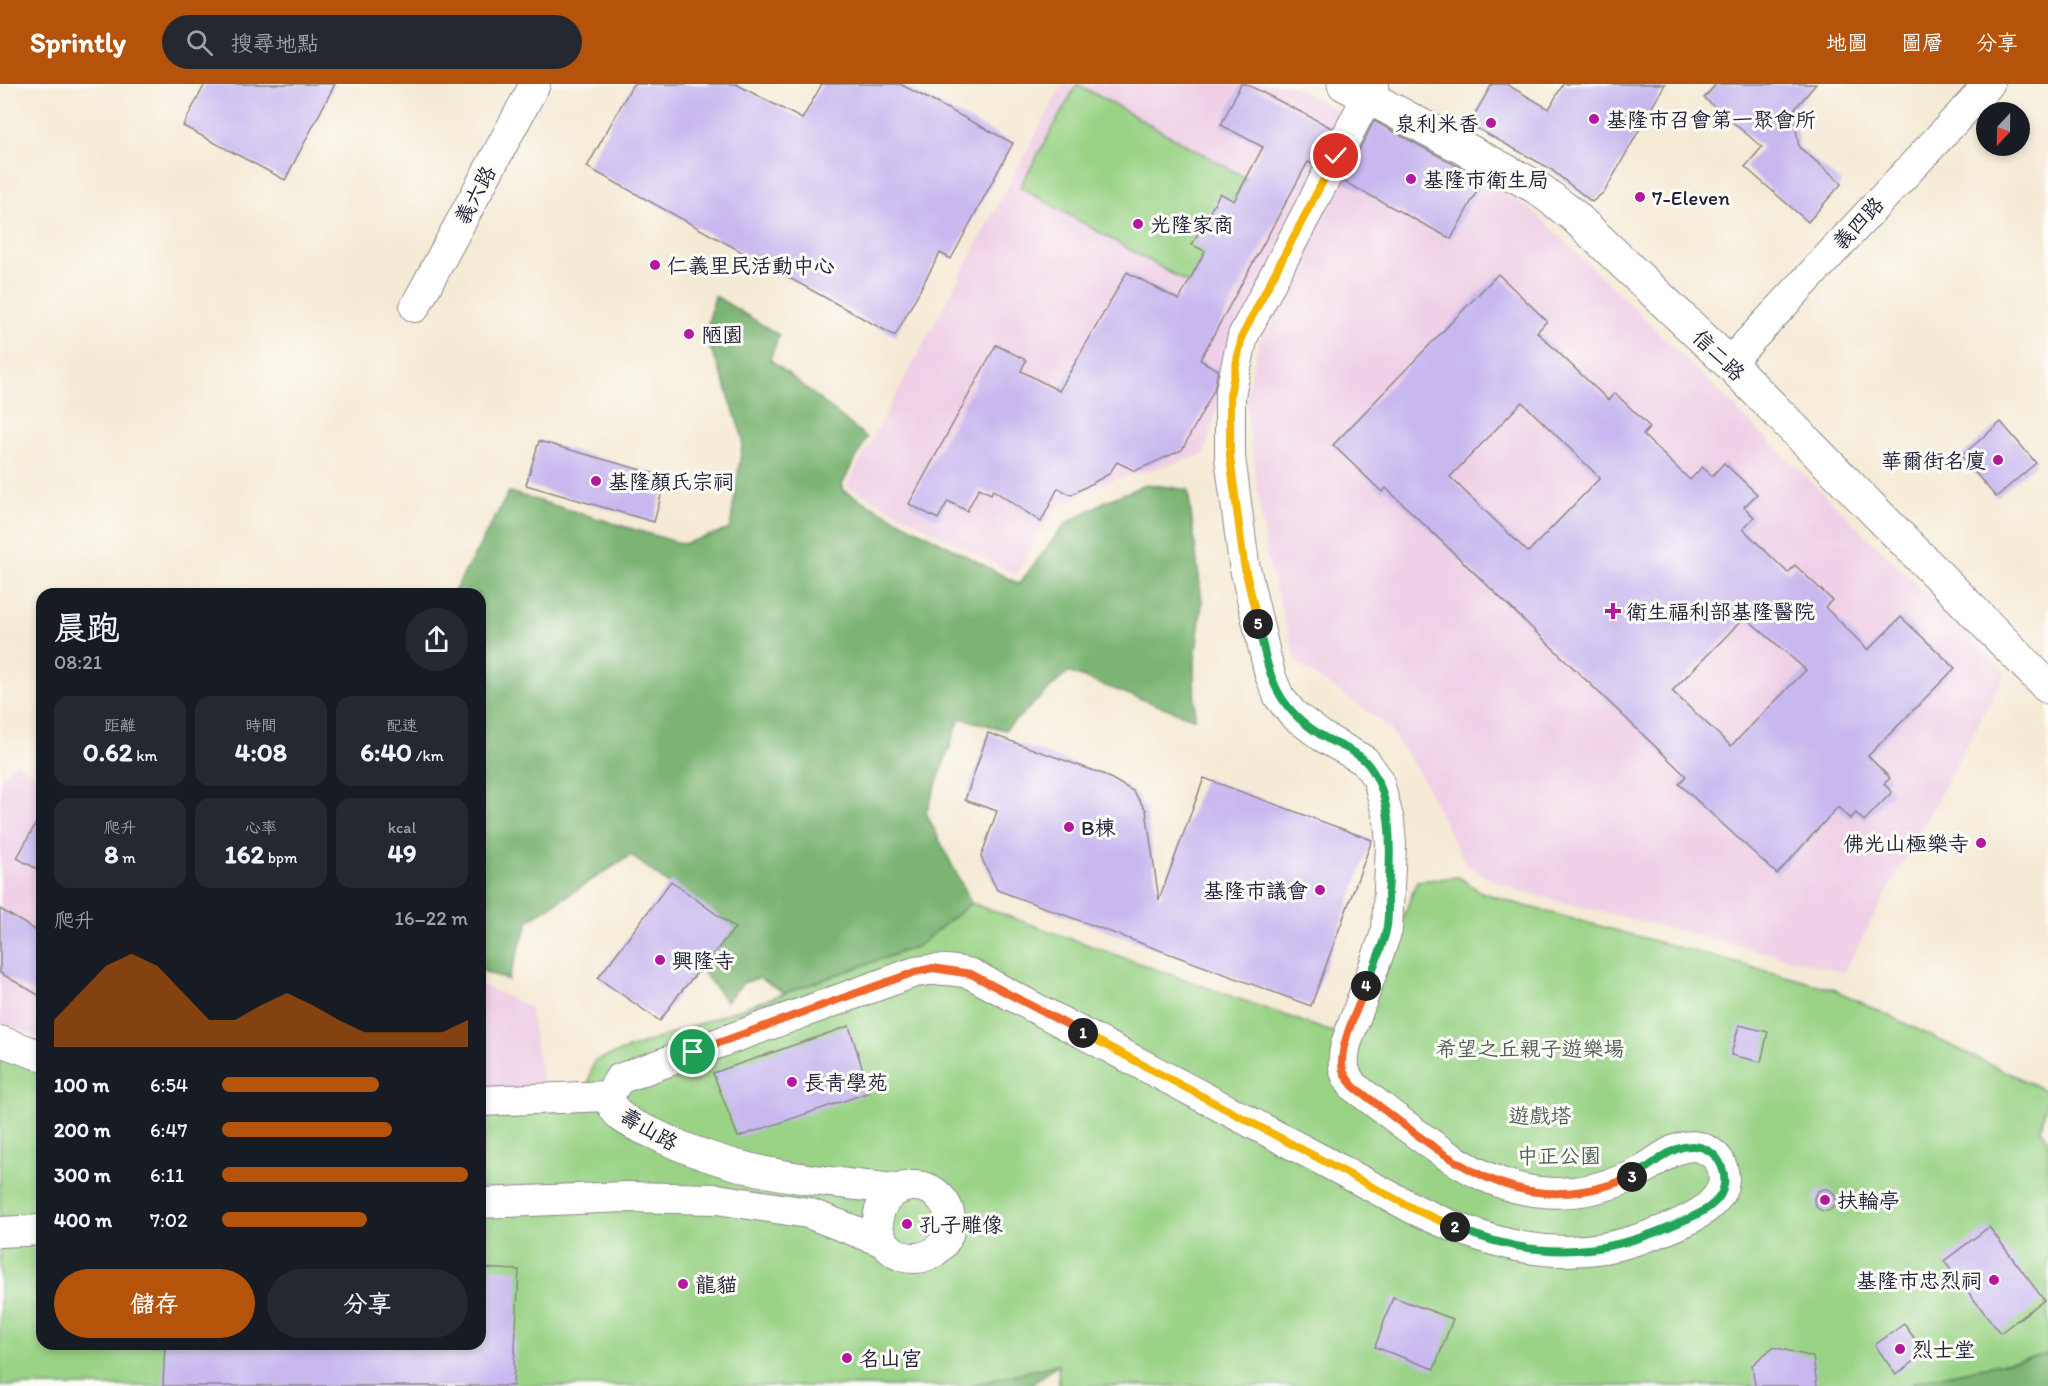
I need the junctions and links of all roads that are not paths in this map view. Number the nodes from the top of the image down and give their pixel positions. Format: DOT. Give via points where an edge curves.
graph roads {
  1 [pos="535,84"];
  2 [pos="1989,84"];
  3 [pos="1361,88"];
  4 [pos="415,307"];
  5 [pos="1729,363"];
  6 [pos="2048,687"];
  7 [pos="0,1041"];
  8 [pos="36,1054"];
  9 [pos="609,1096"];
  10 [pos="486,1101"];
  11 [pos="896,1189"];
  12 [pos="486,1203"];
  13 [pos="36,1230"];
  14 [pos="0,1232"];
  15 [pos="881,1241"];
  1 -- 4 [label="street, 義六路"];
  2 -- 5 [label="street, 義四路"];
  3 -- 5 [label="main road, 信二路" via="1536,187 1573,215"];
  3 -- 9 [label="street, 壽山路" via="1242,336 1230,395 1230,457 1244,564 1270,675 1279,697 1294,715 1365,761 1378,779 1389,821 1387,930 1346,1044 1342,1062 1345,1075 1354,1087 1470,1171 1514,1189 1543,1194 1591,1190 1635,1175 1672,1152 1693,1146 1706,1149 1721,1164 1725,1180 1719,1197 1706,1210 1645,1237 1602,1249 1531,1249 1477,1237 1416,1210 982,980 955,970 933,968 915,972 619,1079"];
  5 -- 6 [label="main road, 信二路"];
  7 -- 8 [label="street"];
  9 -- 10 [label="street"];
  9 -- 11 [label="street, 壽山路" via="616,1114 627,1121 688,1151 729,1165 800,1180"];
  11 -- 15 [label="street" via="877,1214"];
  11 -- 15 [label="street" via="915,1185 937,1194 949,1213 950,1231 933,1254 914,1259"];
  12 -- 15 [label="street" via="626,1197 717,1199 808,1213"];
  13 -- 14 [label="street"];
}
